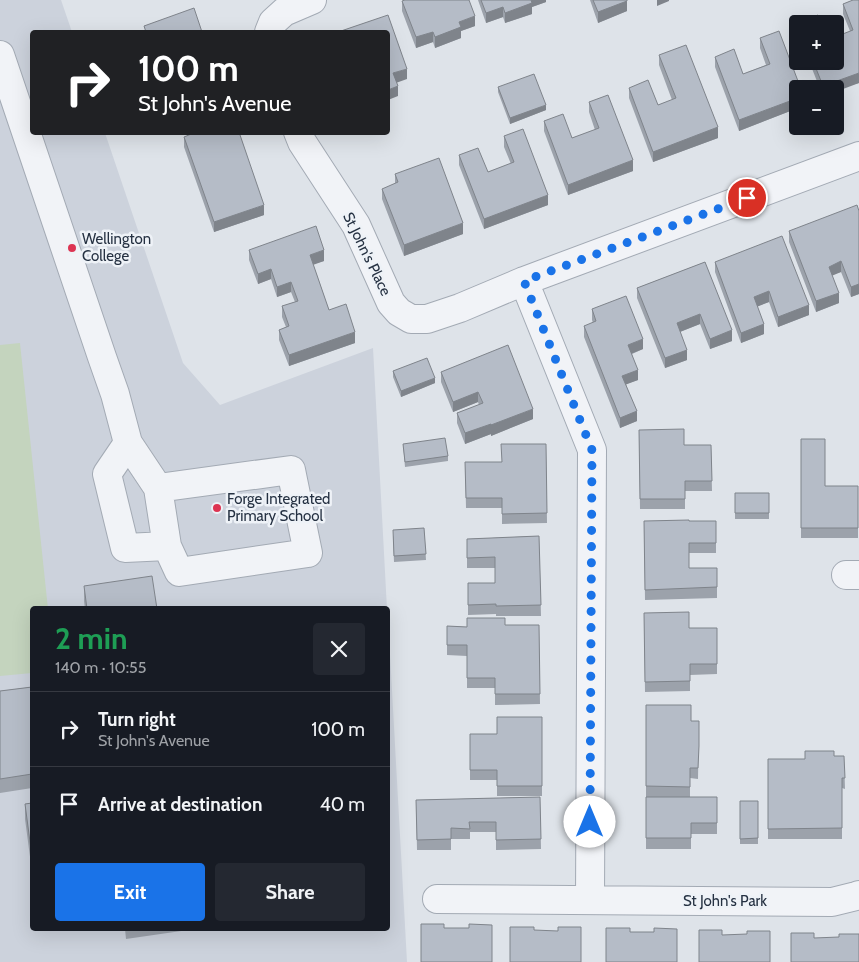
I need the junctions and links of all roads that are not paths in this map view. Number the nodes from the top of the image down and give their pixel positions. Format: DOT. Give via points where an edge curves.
graph roads {
  1 [pos="312,0"];
  2 [pos="270,30"];
  3 [pos="0,55"];
  4 [pos="299,135"];
  5 [pos="859,156"];
  6 [pos="524,281"];
  7 [pos="128,443"];
  8 [pos="158,488"];
  9 [pos="167,546"];
  10 [pos="859,895"];
  11 [pos="437,899"];
  12 [pos="590,900"];
  1 -- 2 [label="street" via="284,12"];
  3 -- 7 [label="street" via="115,394"];
  4 -- 6 [label="street, St John's Place" via="356,225 391,303 400,312 411,319 427,319"];
  5 -- 6 [label="street, St John's Place"];
  6 -- 12 [label="street" via="592,450"];
  7 -- 8 [label="street"];
  7 -- 9 [label="street" via="107,474 125,548"];
  8 -- 9 [label="street"];
  8 -- 9 [label="street" via="291,470 308,553 179,572"];
  10 -- 12 [label="street, St John's Park" via="832,902"];
  11 -- 12 [label="street, St John's Park"];
}
